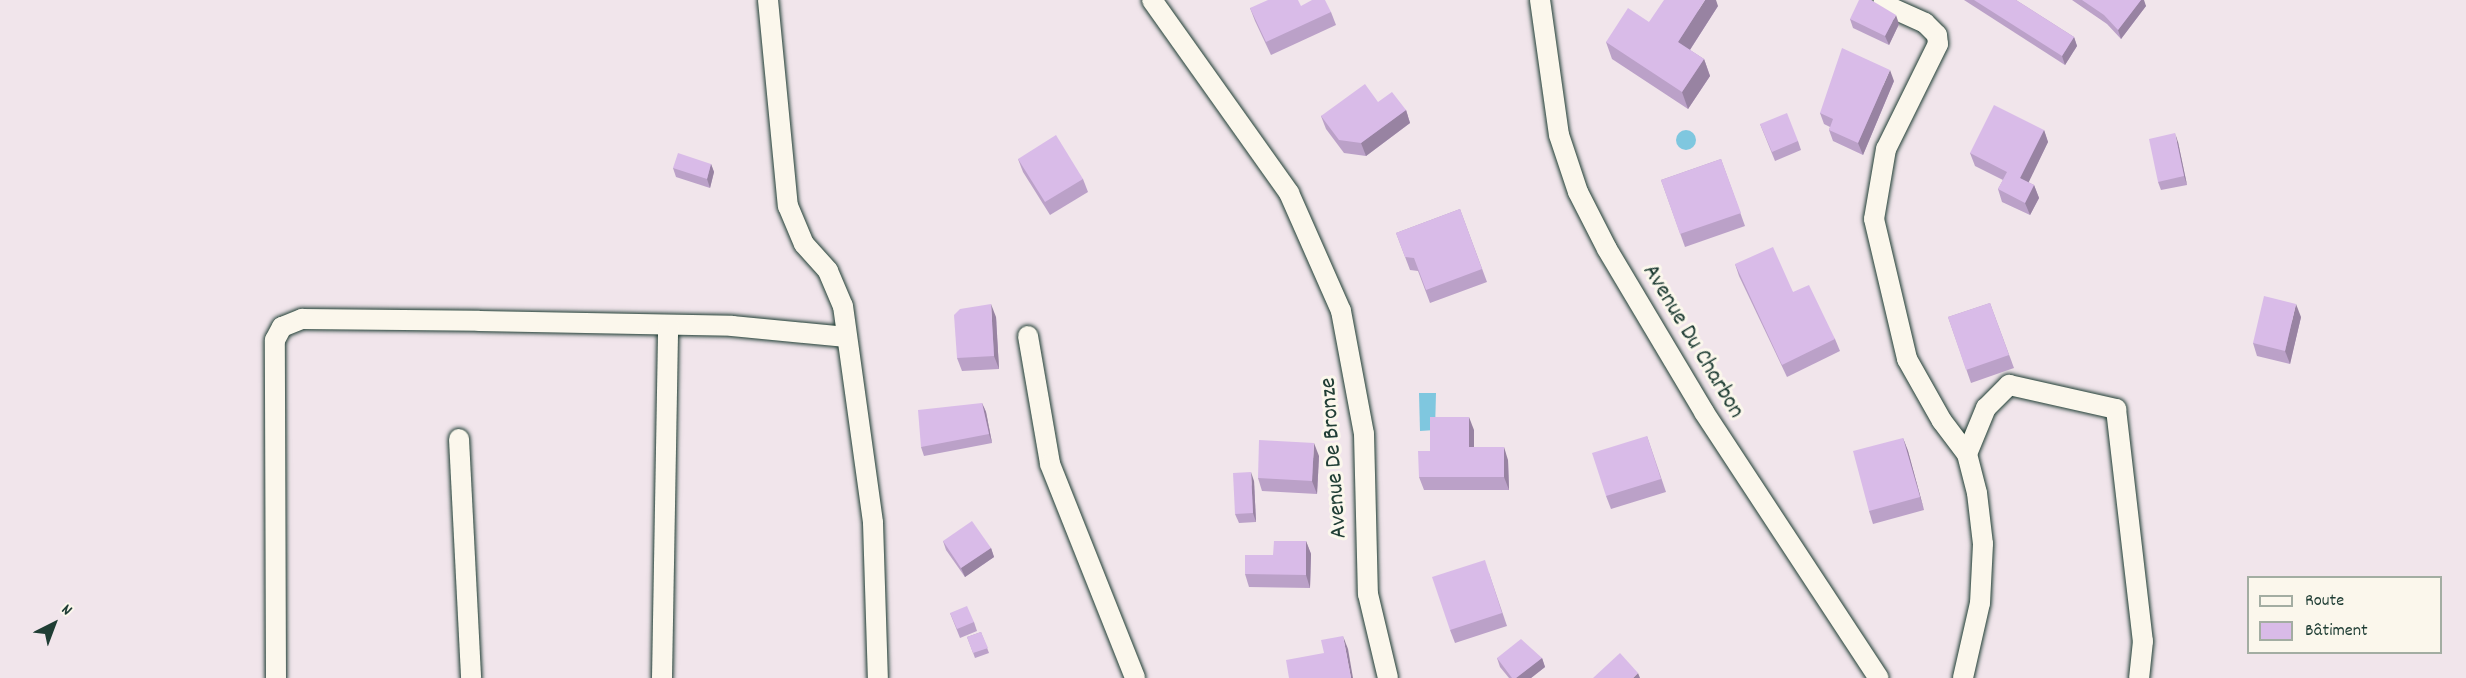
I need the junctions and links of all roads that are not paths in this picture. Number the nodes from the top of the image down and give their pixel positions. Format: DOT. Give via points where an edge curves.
graph roads {
  1 [pos="768,0"];
  2 [pos="1152,0"];
  3 [pos="1540,0"];
  4 [pos="1883,4"];
  5 [pos="669,325"];
  6 [pos="1028,336"];
  7 [pos="846,337"];
  8 [pos="459,439"];
  9 [pos="1967,454"];
  10 [pos="276,678"];
  11 [pos="471,678"];
  12 [pos="662,678"];
  13 [pos="878,678"];
  14 [pos="1135,678"];
  15 [pos="1388,678"];
  16 [pos="1879,678"];
  17 [pos="1963,678"];
  18 [pos="2139,678"];
  1 -- 7 [label="street" via="788,206 804,244 836,285"];
  2 -- 15 [label="street, Avenue De Bronze" via="1289,193 1341,311 1364,434 1368,594"];
  3 -- 16 [label="street, Avenue Du Charbon" via="1559,135 1578,192 1606,249 1704,412"];
  4 -- 9 [label="street" via="1931,27 1938,44 1886,149 1874,219 1877,249 1907,359 1942,421"];
  5 -- 7 [label="street"];
  5 -- 10 [label="street" via="302,320 282,327 275,340"];
  5 -- 12 [label="street"];
  6 -- 14 [label="street" via="1050,464"];
  7 -- 13 [label="street" via="873,523"];
  8 -- 11 [label="street"];
  9 -- 17 [label="street" via="1983,544 1980,603"];
  9 -- 18 [label="street" via="1986,408 2009,385 2116,408 2143,641"];
}
